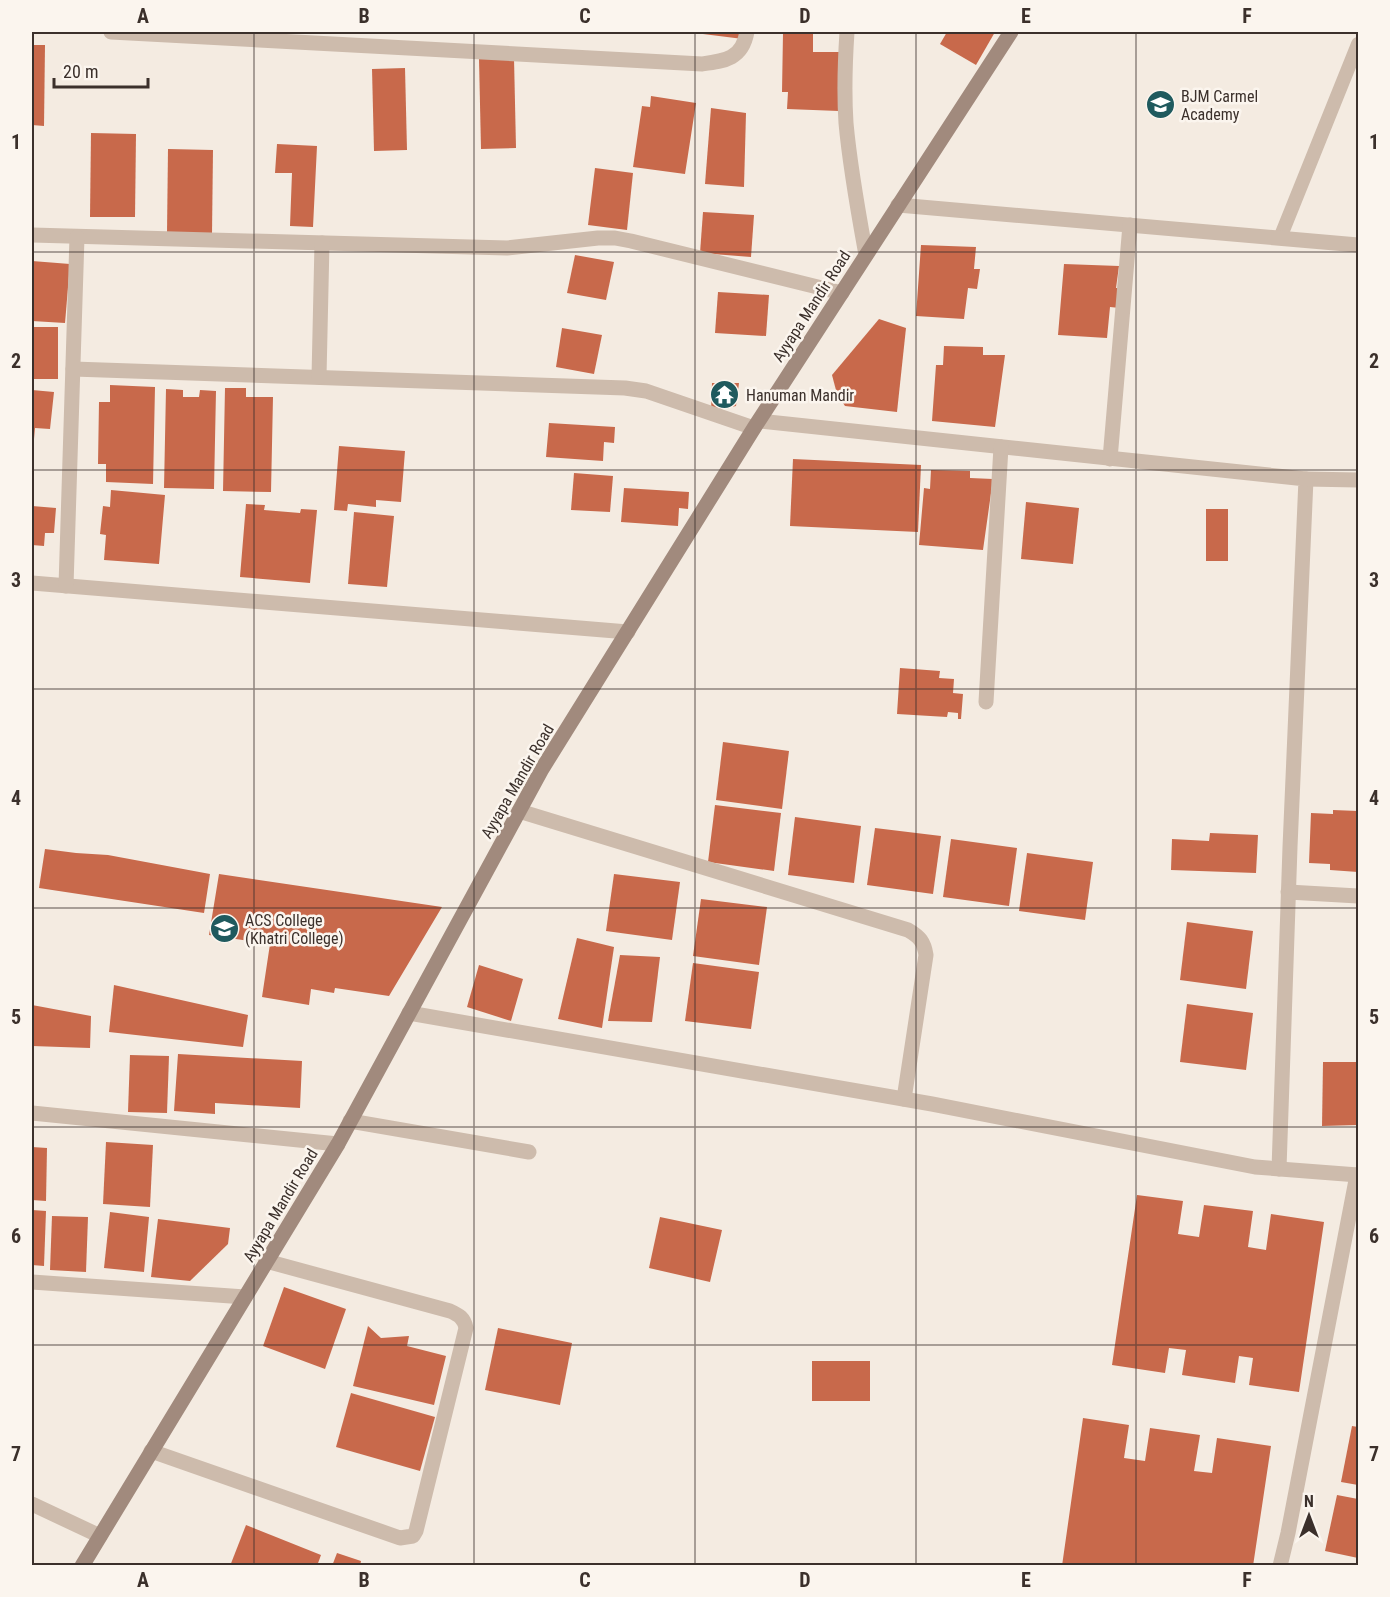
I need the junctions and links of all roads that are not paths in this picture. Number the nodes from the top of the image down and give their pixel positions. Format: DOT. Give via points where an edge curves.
graph roads {
  1 [pos="111,32"];
  2 [pos="747,32"];
  3 [pos="848,32"];
  4 [pos="1011,32"];
  5 [pos="341,38"];
  6 [pos="1359,44"];
  7 [pos="898,205"];
  8 [pos="1130,225"];
  9 [pos="32,235"];
  10 [pos="77,237"];
  11 [pos="1280,238"];
  12 [pos="322,243"];
  13 [pos="1359,245"];
  14 [pos="866,255"];
  15 [pos="842,293"];
  16 [pos="73,369"];
  17 [pos="319,377"];
  18 [pos="757,425"];
  19 [pos="1001,447"];
  20 [pos="1110,459"];
  21 [pos="1306,479"];
  22 [pos="1359,480"];
  23 [pos="32,583"];
  24 [pos="66,586"];
  25 [pos="628,632"];
  26 [pos="986,702"];
  27 [pos="519,811"];
  28 [pos="1288,892"];
  29 [pos="1359,896"];
  30 [pos="409,1013"];
  31 [pos="904,1099"];
  32 [pos="32,1113"];
  33 [pos="350,1121"];
  34 [pos="338,1144"];
  35 [pos="529,1152"];
  36 [pos="1279,1169"];
  37 [pos="1358,1175"];
  38 [pos="266,1262"];
  39 [pos="32,1282"];
  40 [pos="245,1297"];
  41 [pos="151,1451"];
  42 [pos="32,1504"];
  43 [pos="100,1536"];
  44 [pos="82,1566"];
  45 [pos="1280,1566"];
  1 -- 5 [label="street"];
  2 -- 5 [label="street" via="735,56 702,64"];
  3 -- 14 [label="street" via="846,122"];
  4 -- 7 [label="street, Ayyapa Mandir Road"];
  6 -- 11 [label="lane"];
  7 -- 8 [label="street"];
  7 -- 14 [label="street, Ayyapa Mandir Road"];
  8 -- 11 [label="street"];
  8 -- 20 [label="street"];
  9 -- 10 [label="street"];
  10 -- 12 [label="street"];
  10 -- 16 [label="street"];
  11 -- 13 [label="street"];
  12 -- 15 [label="street" via="507,248 615,238"];
  12 -- 17 [label="street"];
  14 -- 15 [label="street, Ayyapa Mandir Road"];
  15 -- 18 [label="street, Ayyapa Mandir Road"];
  16 -- 17 [label="street"];
  16 -- 24 [label="street"];
  17 -- 18 [label="street" via="625,388"];
  18 -- 19 [label="street"];
  18 -- 25 [label="street, Ayyapa Mandir Road"];
  19 -- 20 [label="street"];
  19 -- 26 [label="street"];
  20 -- 21 [label="street"];
  21 -- 22 [label="street"];
  21 -- 28 [label="street"];
  23 -- 24 [label="street"];
  24 -- 25 [label="street"];
  25 -- 27 [label="street, Ayyapa Mandir Road"];
  27 -- 30 [label="street, Ayyapa Mandir Road"];
  27 -- 31 [label="street" via="918,936 926,955"];
  28 -- 29 [label="street"];
  28 -- 36 [label="street"];
  30 -- 31 [label="street"];
  30 -- 33 [label="street, Ayyapa Mandir Road"];
  31 -- 36 [label="street"];
  32 -- 34 [label="street"];
  33 -- 34 [label="street, Ayyapa Mandir Road"];
  33 -- 35 [label="street"];
  34 -- 38 [label="street, Ayyapa Mandir Road"];
  36 -- 37 [label="street"];
  37 -- 45 [label="street"];
  38 -- 40 [label="street, Ayyapa Mandir Road"];
  38 -- 41 [label="street" via="450,1311 464,1320 466,1328 413,1536 400,1539"];
  39 -- 40 [label="street"];
  40 -- 41 [label="street, Ayyapa Mandir Road"];
  41 -- 43 [label="street, Ayyapa Mandir Road"];
  42 -- 43 [label="street"];
  43 -- 44 [label="street, Ayyapa Mandir Road"];
}
